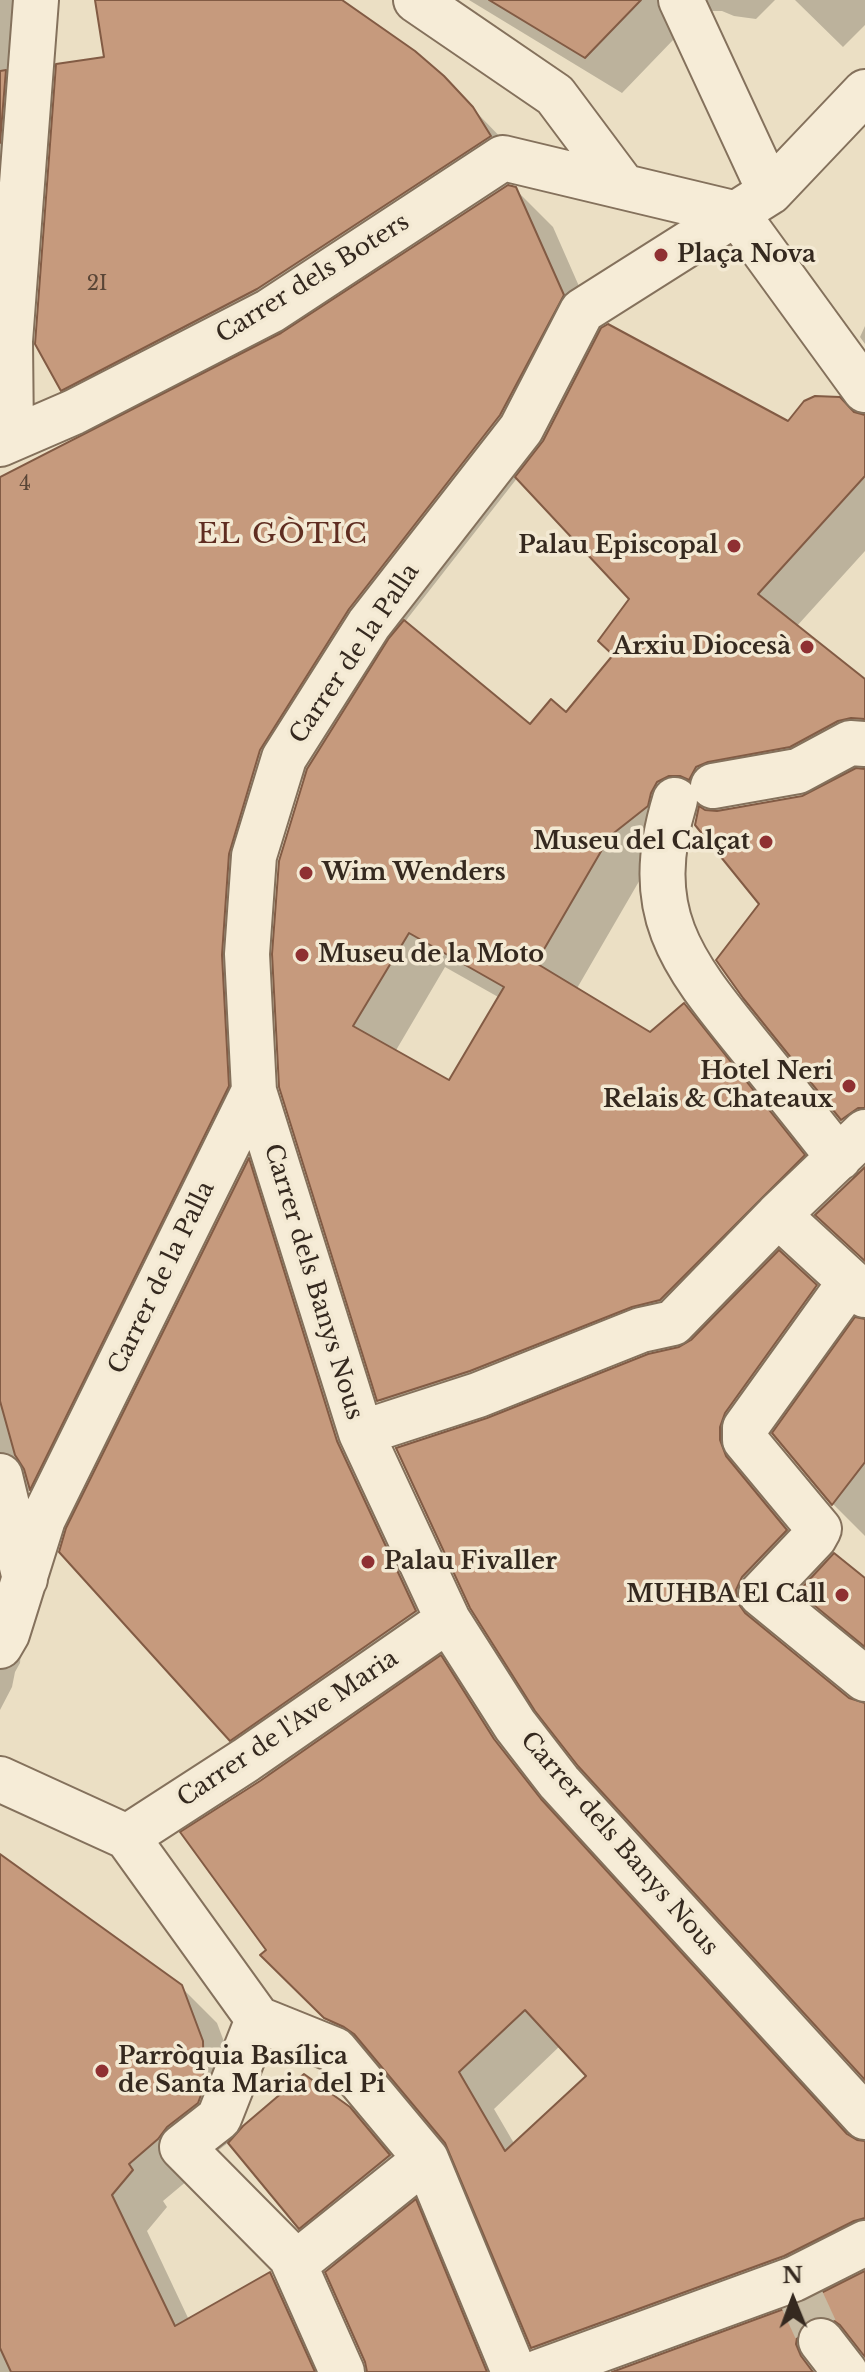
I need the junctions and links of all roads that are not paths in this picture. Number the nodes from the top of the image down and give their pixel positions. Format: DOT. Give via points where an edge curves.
graph roads {
  1 [pos="36,0"];
  2 [pos="416,0"];
  3 [pos="681,0"];
  4 [pos="865,92"];
  5 [pos="623,186"];
  6 [pos="753,203"];
  7 [pos="864,389"];
  8 [pos="5,442"];
  9 [pos="865,744"];
  10 [pos="254,1091"];
  11 [pos="852,1145"];
  12 [pos="778,1215"];
  13 [pos="857,1288"];
  14 [pos="361,1433"];
  15 [pos="0,1476"];
  16 [pos="25,1580"];
  17 [pos="448,1620"];
  18 [pos="0,1646"];
  19 [pos="865,1679"];
  20 [pos="0,1779"];
  21 [pos="127,1837"];
  22 [pos="258,2019"];
  23 [pos="865,2117"];
  24 [pos="426,2159"];
  25 [pos="865,2243"];
  26 [pos="293,2260"];
  27 [pos="342,2372"];
  28 [pos="514,2372"];
  29 [pos="539,2372"];
  1 -- 8 [label="street"];
  2 -- 5 [label="street" via="555,95"];
  3 -- 6 [label="street"];
  4 -- 6 [label="street"];
  5 -- 6 [label="street"];
  5 -- 8 [label="street, Carrer dels Boters" via="503,158 270,311"];
  6 -- 7 [label="street"];
  6 -- 10 [label="street, Carrer de la Palla" via="582,311 521,429 369,624 284,758 254,856 247,954"];
  9 -- 11 [label="street" via="850,743 798,771 694,793 667,826 663,852 664,903 677,945 700,985"];
  10 -- 14 [label="street, Carrer dels Banys Nous"];
  10 -- 16 [label="street, Carrer de la Palla" via="43,1519"];
  11 -- 12 [label="street"];
  12 -- 13 [label="street"];
  12 -- 14 [label="street" via="673,1323 641,1330 478,1395"];
  13 -- 19 [label="street" via="745,1428 745,1440 819,1529 761,1594"];
  14 -- 17 [label="street, Carrer dels Banys Nous"];
  15 -- 16 [label="street"];
  16 -- 18 [label="street, Carrer de la Palla"];
  17 -- 21 [label="street, Carrer de l'Ave Maria"];
  17 -- 23 [label="street, Carrer dels Banys Nous" via="515,1725 559,1782"];
  20 -- 21 [label="street"];
  21 -- 22 [label="street"];
  22 -- 24 [label="street" via="335,2050"];
  22 -- 26 [label="street" via="219,2118 182,2147"];
  24 -- 26 [label="street"];
  24 -- 28 [label="street"];
  25 -- 29 [label="street" via="796,2284"];
  26 -- 27 [label="street"];
}
